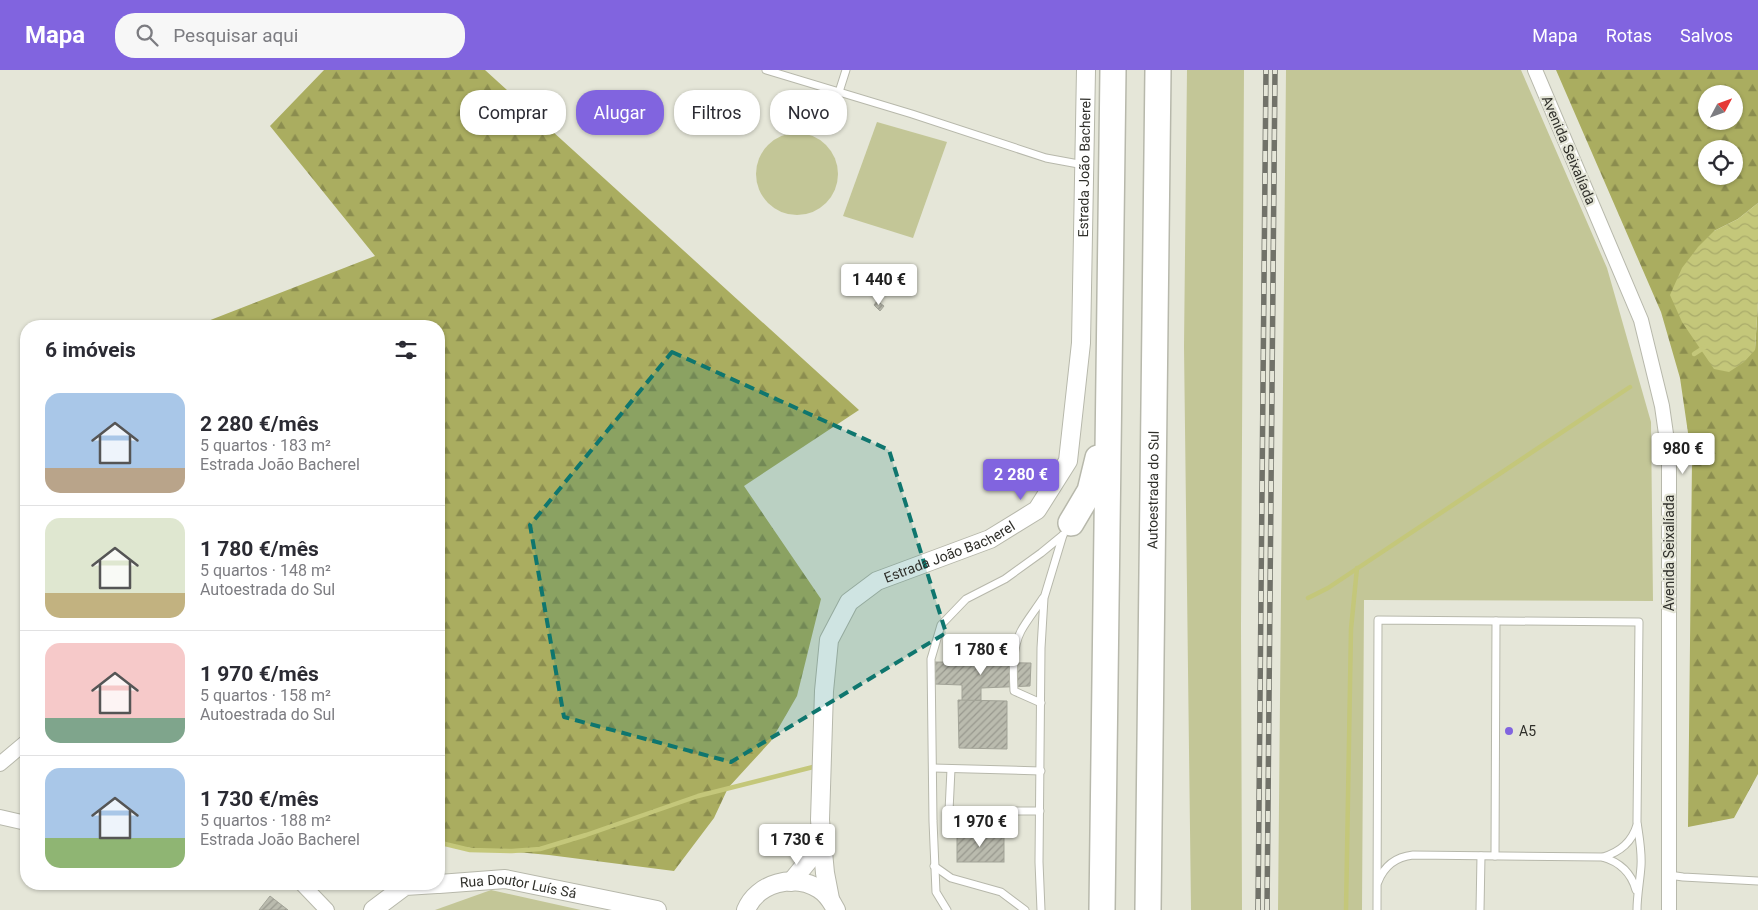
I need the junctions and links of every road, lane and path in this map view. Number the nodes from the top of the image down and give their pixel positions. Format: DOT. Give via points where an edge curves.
graph roads {
  1 [pos="766,70"];
  2 [pos="846,70"];
  3 [pos="1086,70"];
  4 [pos="1113,70"];
  5 [pos="1158,70"];
  6 [pos="1535,70"];
  7 [pos="832,90"];
  8 [pos="840,90"];
  9 [pos="847,94"];
  10 [pos="1084,165"];
  11 [pos="1109,384"];
  12 [pos="1067,529"];
  13 [pos="1044,595"];
  14 [pos="1496,621"];
  15 [pos="1041,703"];
  16 [pos="20,747"];
  17 [pos="0,764"];
  18 [pos="933,768"];
  19 [pos="951,769"];
  20 [pos="1041,770"];
  21 [pos="1040,811"];
  22 [pos="0,817"];
  23 [pos="820,820"];
  24 [pos="20,822"];
  25 [pos="1637,822"];
  26 [pos="1480,856"];
  27 [pos="1494,856"];
  28 [pos="1602,857"];
  29 [pos="934,866"];
  30 [pos="1669,875"];
  31 [pos="1758,881"];
  32 [pos="791,882"];
  33 [pos="445,883"];
  34 [pos="308,890"];
  35 [pos="400,890"];
  36 [pos="1377,890"];
  37 [pos="1637,892"];
  38 [pos="833,904"];
  39 [pos="747,906"];
  40 [pos="327,910"];
  41 [pos="373,910"];
  42 [pos="658,910"];
  43 [pos="732,910"];
  44 [pos="947,910"];
  45 [pos="1025,910"];
  46 [pos="1041,910"];
  47 [pos="1102,910"];
  48 [pos="1148,910"];
  49 [pos="1377,910"];
  50 [pos="1480,910"];
  51 [pos="1637,910"];
  52 [pos="1669,910"];
  1 -- 7 [label="lane"];
  2 -- 8 [label="lane"];
  3 -- 10 [label="street, Estrada João Bacherel"];
  4 -- 11 [label="highway"];
  5 -- 48 [label="highway, Autoestrada do Sul"];
  6 -- 30 [label="street, Avenida Seixalíada" via="1641,320 1662,406 1669,455"];
  9 -- 10 [label="lane" via="1046,158"];
  10 -- 23 [label="street, Estrada João Bacherel" via="1081,343 1068,461 1037,510 990,540 877,581 849,602 829,640"];
  11 -- 12 [label="highway" via="1100,452 1090,491"];
  11 -- 47 [label="highway"];
  12 -- 13 [label="lane"];
  12 -- 18 [label="lane" via="1005,579 966,599 941,625 932,659"];
  13 -- 15 [label="lane"];
  13 -- 15 [label="lane" via="1020,633 1013,678 1014,691"];
  14 -- 25 [label="lane" via="1639,622"];
  14 -- 27 [label="lane"];
  14 -- 36 [label="lane" via="1378,620"];
  15 -- 20 [label="lane"];
  16 -- 17 [label="street"];
  18 -- 19 [label="lane"];
  18 -- 29 [label="lane"];
  19 -- 20 [label="lane"];
  19 -- 21 [label="lane" via="949,811"];
  20 -- 21 [label="lane"];
  21 -- 46 [label="lane"];
  22 -- 24 [label="street"];
  23 -- 32 [label="street, Estrada João Bacherel" via="809,860"];
  23 -- 38 [label="street, Estrada João Bacherel" via="824,873"];
  25 -- 28 [label="lane" via="1625,845"];
  25 -- 37 [label="lane" via="1641,857"];
  26 -- 27 [label="lane"];
  26 -- 36 [label="lane" via="1404,856 1388,866 1378,881"];
  26 -- 50 [label="lane"];
  27 -- 28 [label="lane"];
  28 -- 37 [label="lane" via="1625,869"];
  29 -- 44 [label="lane" via="936,892"];
  29 -- 45 [label="lane" via="951,878 1001,892"];
  30 -- 31 [label="lane"];
  30 -- 52 [label="street, Avenida Seixalíada"];
  32 -- 38 [label="street" via="802,882 818,889"];
  32 -- 39 [label="street" via="779,882 762,890"];
  33 -- 42 [label="street, Rua Doutor Luís Sá" via="505,878"];
  34 -- 40 [label="street"];
  35 -- 41 [label="street, Rua Doutor Luís Sá"];
  36 -- 49 [label="lane"];
  37 -- 51 [label="lane"];
  39 -- 43 [label="street"];
}
